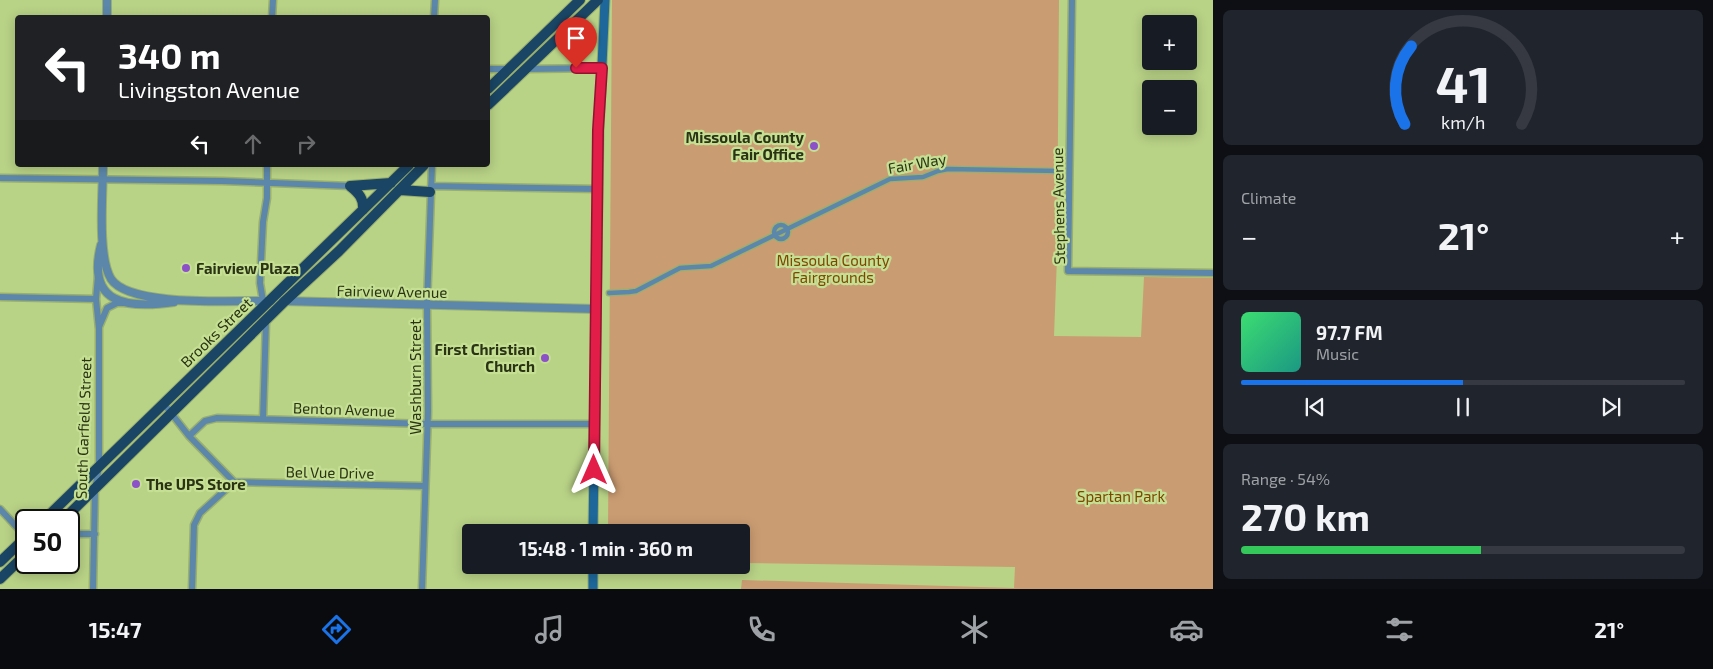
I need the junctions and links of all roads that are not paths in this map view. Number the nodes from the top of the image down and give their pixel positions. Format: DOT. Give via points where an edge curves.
graph roads {
  1 [pos="107,0"];
  2 [pos="273,0"];
  3 [pos="435,0"];
  4 [pos="580,0"];
  5 [pos="598,0"];
  6 [pos="605,0"];
  7 [pos="1072,0"];
  8 [pos="107,15"];
  9 [pos="272,15"];
  10 [pos="434,15"];
  11 [pos="602,68"];
  12 [pos="490,69"];
  13 [pos="509,69"];
  14 [pos="525,69"];
  15 [pos="490,87"];
  16 [pos="490,103"];
  17 [pos="104,167"];
  18 [pos="267,167"];
  19 [pos="407,167"];
  20 [pos="422,167"];
  21 [pos="432,167"];
  22 [pos="1062,171"];
  23 [pos="0,178"];
  24 [pos="103,179"];
  25 [pos="266,183"];
  26 [pos="391,183"];
  27 [pos="350,186"];
  28 [pos="431,189"];
  29 [pos="598,189"];
  30 [pos="400,190"];
  31 [pos="363,210"];
  32 [pos="788,230"];
  33 [pos="774,236"];
  34 [pos="102,238"];
  35 [pos="98,272"];
  36 [pos="1213,273"];
  37 [pos="609,292"];
  38 [pos="0,297"];
  39 [pos="96,298"];
  40 [pos="188,300"];
  41 [pos="266,301"];
  42 [pos="285,302"];
  43 [pos="126,303"];
  44 [pos="427,305"];
  45 [pos="596,309"];
  46 [pos="266,322"];
  47 [pos="99,328"];
  48 [pos="164,404"];
  49 [pos="171,414"];
  50 [pos="263,419"];
  51 [pos="428,424"];
  52 [pos="595,424"];
  53 [pos="189,436"];
  54 [pos="99,467"];
  55 [pos="234,482"];
  56 [pos="425,486"];
  57 [pos="95,489"];
  58 [pos="0,509"];
  59 [pos="55,509"];
  60 [pos="74,509"];
  61 [pos="593,524"];
  62 [pos="15,525"];
  63 [pos="80,534"];
  64 [pos="95,534"];
  65 [pos="15,548"];
  66 [pos="0,562"];
  67 [pos="15,565"];
  68 [pos="593,574"];
  69 [pos="0,579"];
  70 [pos="93,589"];
  71 [pos="192,589"];
  72 [pos="422,589"];
  73 [pos="593,589"];
  1 -- 8 [label="street"];
  2 -- 9 [label="street"];
  3 -- 10 [label="street"];
  4 -- 13 [label="highway"];
  5 -- 14 [label="highway"];
  6 -- 11 [label="main road"];
  7 -- 36 [label="street, Stephens Avenue" via="1068,271"];
  11 -- 14 [label="street"];
  11 -- 29 [label="main road"];
  12 -- 13 [label="street"];
  13 -- 15 [label="highway"];
  14 -- 16 [label="highway"];
  17 -- 24 [label="street"];
  18 -- 25 [label="street"];
  19 -- 26 [label="highway, Brooks Street"];
  20 -- 30 [label="highway, Brooks Street"];
  21 -- 28 [label="street, Washburn Street"];
  22 -- 32 [label="street, Fair Way" via="948,169 923,177 896,177"];
  23 -- 24 [label="street"];
  24 -- 25 [label="street"];
  24 -- 34 [label="street"];
  25 -- 27 [label="street"];
  25 -- 41 [label="street" via="260,283"];
  26 -- 27 [label="highway"];
  26 -- 31 [label="highway, Brooks Street"];
  27 -- 31 [label="highway" via="362,198"];
  28 -- 29 [label="street"];
  28 -- 30 [label="highway"];
  28 -- 44 [label="street, Washburn Street"];
  29 -- 45 [label="main road"];
  30 -- 42 [label="highway, Brooks Street"];
  31 -- 41 [label="highway, Brooks Street"];
  32 -- 33 [label="street, Fair Way"];
  32 -- 33 [label="street, Fair Way" via="777,226"];
  33 -- 37 [label="street, Fair Way" via="711,266 680,268 636,291"];
  34 -- 35 [label="street"];
  34 -- 40 [label="street" via="108,273 122,290 142,296"];
  35 -- 39 [label="street, South Garfield Street"];
  35 -- 43 [label="street" via="104,291"];
  38 -- 39 [label="street"];
  39 -- 47 [label="street, South Garfield Street"];
  40 -- 41 [label="street, Fairview Avenue"];
  40 -- 43 [label="street" via="158,305"];
  41 -- 42 [label="street, Fairview Avenue"];
  41 -- 48 [label="highway, Brooks Street"];
  42 -- 44 [label="street, Fairview Avenue"];
  42 -- 46 [label="highway, Brooks Street"];
  43 -- 47 [label="street" via="107,308"];
  44 -- 45 [label="street, Fairview Avenue"];
  44 -- 51 [label="street, Washburn Street"];
  45 -- 52 [label="main road"];
  46 -- 49 [label="highway, Brooks Street"];
  46 -- 50 [label="street"];
  47 -- 54 [label="street, South Garfield Street"];
  48 -- 49 [label="street"];
  48 -- 54 [label="highway, Brooks Street"];
  49 -- 53 [label="street"];
  49 -- 57 [label="highway, Brooks Street"];
  50 -- 51 [label="street, Benton Avenue"];
  50 -- 53 [label="street, Benton Avenue" via="209,419"];
  51 -- 52 [label="street, Benton Avenue"];
  51 -- 56 [label="street, Washburn Street"];
  52 -- 61 [label="main road"];
  53 -- 55 [label="street"];
  54 -- 57 [label="street, South Garfield Street"];
  54 -- 59 [label="highway, Brooks Street"];
  55 -- 56 [label="street, Bel Vue Drive"];
  55 -- 71 [label="street" via="200,513 194,525"];
  56 -- 72 [label="street, Washburn Street"];
  57 -- 60 [label="highway, Brooks Street"];
  57 -- 64 [label="street, South Garfield Street"];
  58 -- 62 [label="street"];
  63 -- 64 [label="street"];
  64 -- 70 [label="street, South Garfield Street"];
  65 -- 66 [label="highway"];
  67 -- 69 [label="highway"];
  68 -- 73 [label="main road"];
}
